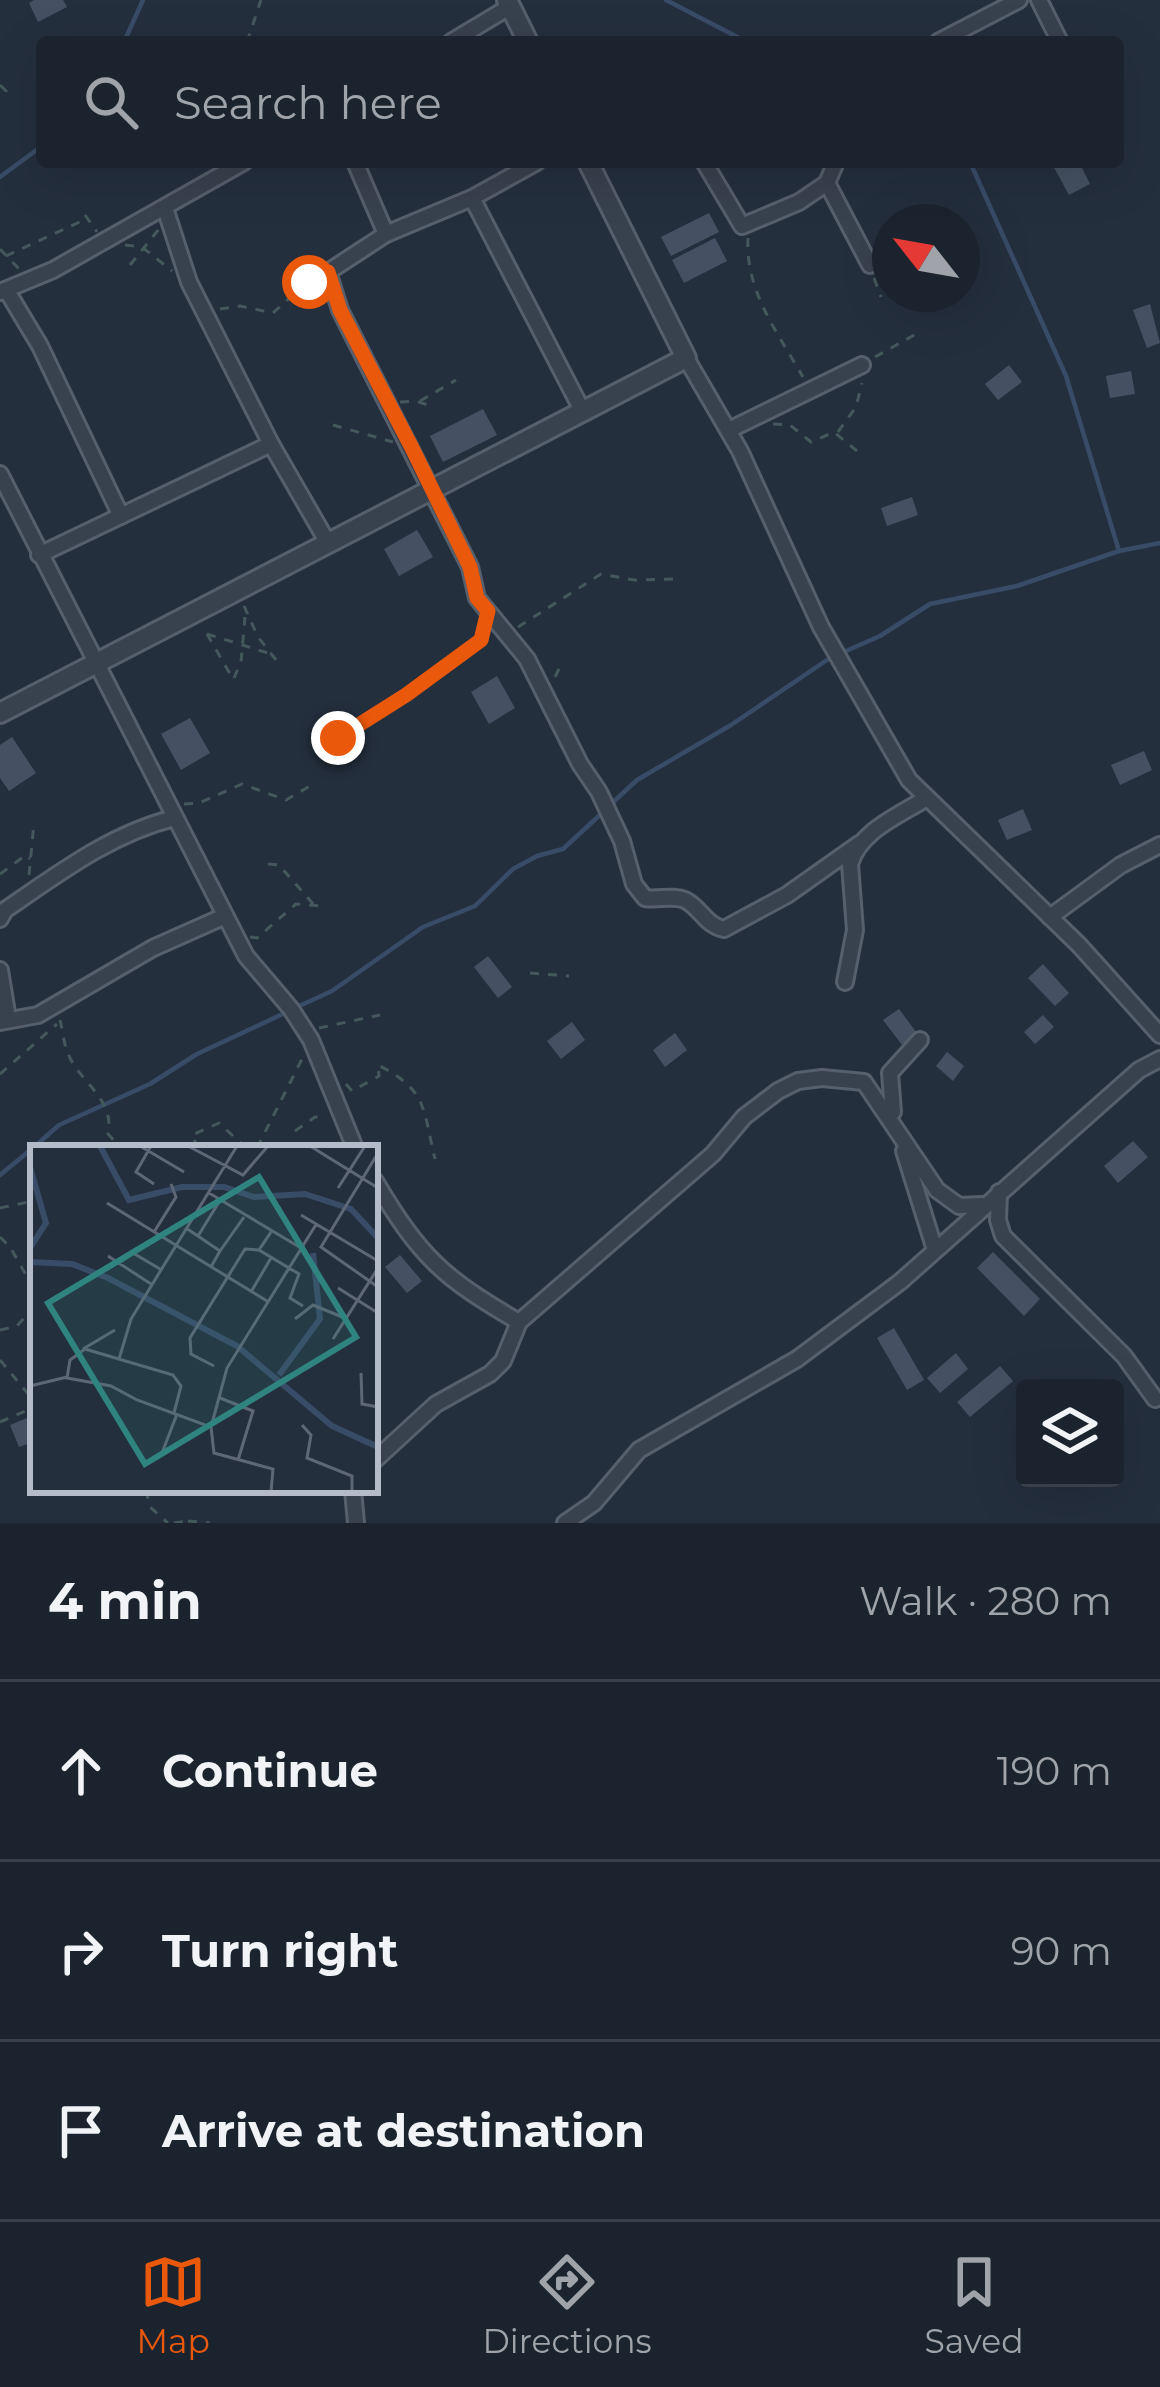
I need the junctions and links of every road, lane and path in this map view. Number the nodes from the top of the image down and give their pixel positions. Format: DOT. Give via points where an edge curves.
graph roads {
  1 [pos="261,0"];
  2 [pos="1018,0"];
  3 [pos="1039,0"];
  4 [pos="509,3"];
  5 [pos="249,36"];
  6 [pos="460,36"];
  7 [pos="525,36"];
  8 [pos="949,36"];
  9 [pos="1057,36"];
  10 [pos="0,85"];
  11 [pos="0,93"];
  12 [pos="235,168"];
  13 [pos="358,168"];
  14 [pos="526,168"];
  15 [pos="592,168"];
  16 [pos="708,168"];
  17 [pos="833,168"];
  18 [pos="827,183"];
  19 [pos="472,198"];
  20 [pos="167,213"];
  21 [pos="742,226"];
  22 [pos="386,234"];
  23 [pos="104,241"];
  24 [pos="142,247"];
  25 [pos="0,249"];
  26 [pos="6,256"];
  27 [pos="130,265"];
  28 [pos="870,265"];
  29 [pos="872,271"];
  30 [pos="328,272"];
  31 [pos="186,273"];
  32 [pos="29,279"];
  33 [pos="3,291"];
  34 [pos="212,329"];
  35 [pos="686,358"];
  36 [pos="862,364"];
  37 [pos="456,380"];
  38 [pos="809,389"];
  39 [pos="418,402"];
  40 [pos="387,404"];
  41 [pos="435,407"];
  42 [pos="583,412"];
  43 [pos="774,424"];
  44 [pos="333,425"];
  45 [pos="729,430"];
  46 [pos="271,444"];
  47 [pos="412,448"];
  48 [pos="857,451"];
  49 [pos="0,474"];
  50 [pos="431,490"];
  51 [pos="122,516"];
  52 [pos="328,543"];
  53 [pos="39,555"];
  54 [pos="674,579"];
  55 [pos="239,589"];
  56 [pos="488,611"];
  57 [pos="246,614"];
  58 [pos="506,633"];
  59 [pos="242,646"];
  60 [pos="272,655"];
  61 [pos="98,662"];
  62 [pos="282,662"];
  63 [pos="0,713"];
  64 [pos="338,738"];
  65 [pos="314,783"];
  66 [pos="166,796"];
  67 [pos="926,799"];
  68 [pos="174,818"];
  69 [pos="34,823"];
  70 [pos="859,844"];
  71 [pos="1160,845"];
  72 [pos="31,861"];
  73 [pos="268,864"];
  74 [pos="0,874"];
  75 [pos="27,895"];
  76 [pos="314,905"];
  77 [pos="323,906"];
  78 [pos="226,916"];
  79 [pos="1050,917"];
  80 [pos="0,919"];
  81 [pos="236,936"];
  82 [pos="0,970"];
  83 [pos="530,973"];
  84 [pos="569,976"];
  85 [pos="845,982"];
  86 [pos="38,1015"];
  87 [pos="380,1015"];
  88 [pos="4,1021"];
  89 [pos="60,1021"];
  90 [pos="306,1031"];
  91 [pos="1160,1036"];
  92 [pos="920,1040"];
  93 [pos="303,1057"];
  94 [pos="1160,1059"];
  95 [pos="0,1074"];
  96 [pos="889,1078"];
  97 [pos="332,1091"];
  98 [pos="873,1091"];
  99 [pos="343,1119"];
  100 [pos="896,1126"];
  101 [pos="296,1131"];
  102 [pos="118,1145"];
  103 [pos="197,1145"];
  104 [pos="243,1145"];
  105 [pos="259,1145"];
  106 [pos="355,1145"];
  107 [pos="435,1160"];
  108 [pos="378,1186"];
  109 [pos="999,1192"];
  110 [pos="30,1202"];
  111 [pos="982,1205"];
  112 [pos="0,1208"];
  113 [pos="0,1237"];
  114 [pos="935,1250"];
  115 [pos="30,1283"];
  116 [pos="30,1311"];
  117 [pos="519,1322"];
  118 [pos="0,1330"];
  119 [pos="0,1360"];
  120 [pos="8,1365"];
  121 [pos="0,1371"];
  122 [pos="30,1394"];
  123 [pos="1155,1399"];
  124 [pos="30,1400"];
  125 [pos="0,1422"];
  126 [pos="378,1457"];
  127 [pos="147,1493"];
  128 [pos="353,1493"];
  129 [pos="189,1521"];
  130 [pos="171,1523"];
  131 [pos="209,1523"];
  132 [pos="356,1523"];
  133 [pos="565,1523"];
  1 -- 5 [label="path"];
  2 -- 8 [label="street"];
  3 -- 9 [label="street"];
  4 -- 6 [label="street"];
  4 -- 7 [label="street"];
  10 -- 11 [label="path" via="7,92"];
  12 -- 20 [label="street"];
  13 -- 22 [label="street"];
  14 -- 19 [label="street"];
  15 -- 35 [label="street"];
  16 -- 21 [label="street"];
  17 -- 18 [label="street"];
  18 -- 21 [label="street"];
  18 -- 28 [label="street"];
  19 -- 22 [label="street"];
  19 -- 42 [label="street"];
  20 -- 23 [label="street"];
  20 -- 24 [label="path"];
  20 -- 31 [label="street"];
  21 -- 38 [label="path" via="755,292"];
  22 -- 30 [label="street"];
  23 -- 24 [label="path"];
  23 -- 26 [label="path" via="86,217"];
  23 -- 32 [label="street"];
  24 -- 27 [label="path"];
  24 -- 31 [label="path" via="167,271"];
  25 -- 26 [label="path"];
  26 -- 32 [label="path"];
  28 -- 29 [label="path"];
  30 -- 34 [label="path" via="273,313 209,311"];
  30 -- 40 [label="street"];
  31 -- 34 [label="street"];
  32 -- 33 [label="street"];
  33 -- 51 [label="street" via="49,364"];
  34 -- 46 [label="street"];
  35 -- 42 [label="street"];
  35 -- 45 [label="street"];
  36 -- 38 [label="street"];
  37 -- 39 [label="path"];
  38 -- 45 [label="street"];
  39 -- 40 [label="path"];
  39 -- 41 [label="path"];
  40 -- 47 [label="street"];
  42 -- 50 [label="street"];
  43 -- 48 [label="path" via="790,425 811,442 834,432"];
  44 -- 47 [label="path"];
  45 -- 67 [label="street" via="821,627"];
  46 -- 51 [label="street"];
  46 -- 52 [label="street"];
  47 -- 50 [label="street"];
  49 -- 53 [label="street"];
  50 -- 52 [label="street"];
  50 -- 56 [label="street"];
  51 -- 53 [label="street"];
  52 -- 55 [label="street"];
  53 -- 61 [label="street"];
  54 -- 58 [label="path" via="601,574"];
  55 -- 57 [label="path"];
  55 -- 61 [label="street"];
  56 -- 58 [label="street"];
  56 -- 64 [label="path" via="481,640"];
  57 -- 59 [label="path"];
  57 -- 60 [label="path"];
  58 -- 70 [label="street" via="599,792 646,898 676,897 724,929"];
  59 -- 59 [label="path" via="233,680 207,634"];
  59 -- 60 [label="path"];
  60 -- 62 [label="path"];
  61 -- 63 [label="street"];
  61 -- 66 [label="street"];
  65 -- 66 [label="path" via="286,800 242,784 200,803"];
  66 -- 68 [label="street"];
  67 -- 70 [label="street"];
  67 -- 79 [label="street"];
  68 -- 75 [label="street" via="123,835"];
  68 -- 78 [label="street"];
  69 -- 72 [label="path"];
  70 -- 85 [label="street" via="850,864 855,930"];
  71 -- 79 [label="street"];
  72 -- 74 [label="path" via="26,855"];
  72 -- 75 [label="path"];
  73 -- 76 [label="path" via="279,865"];
  75 -- 80 [label="street"];
  76 -- 77 [label="path"];
  76 -- 81 [label="path" via="296,904 257,938"];
  78 -- 81 [label="street"];
  78 -- 86 [label="street"];
  79 -- 91 [label="street"];
  81 -- 90 [label="street"];
  82 -- 88 [label="street"];
  83 -- 84 [label="path"];
  86 -- 88 [label="street"];
  86 -- 89 [label="path"];
  87 -- 90 [label="path"];
  89 -- 95 [label="path"];
  89 -- 102 [label="path" via="68,1055 99,1094"];
  90 -- 97 [label="street"];
  92 -- 96 [label="street"];
  93 -- 105 [label="path"];
  94 -- 109 [label="street"];
  96 -- 98 [label="street"];
  96 -- 100 [label="street"];
  97 -- 99 [label="street"];
  97 -- 107 [label="path" via="348,1082 352,1091 379,1076 378,1065 403,1078 422,1097"];
  98 -- 100 [label="street"];
  98 -- 117 [label="street" via="864,1082 822,1078 778,1091"];
  99 -- 101 [label="path" via="315,1117"];
  99 -- 106 [label="street"];
  100 -- 111 [label="street" via="944,1197"];
  100 -- 114 [label="street"];
  103 -- 104 [label="path" via="193,1135 219,1124"];
  108 -- 117 [label="street" via="428,1261"];
  109 -- 111 [label="street"];
  109 -- 123 [label="street" via="1004,1235 1124,1356"];
  110 -- 112 [label="path"];
  111 -- 114 [label="street"];
  113 -- 115 [label="path"];
  114 -- 133 [label="street" via="797,1359 639,1450 594,1503"];
  116 -- 118 [label="path"];
  117 -- 126 [label="street" via="503,1361 436,1404"];
  119 -- 120 [label="path"];
  120 -- 121 [label="path"];
  120 -- 122 [label="path"];
  124 -- 125 [label="path" via="28,1410"];
  127 -- 130 [label="path" via="150,1507"];
  128 -- 132 [label="street"];
  129 -- 130 [label="path"];
  129 -- 131 [label="path"];
}
